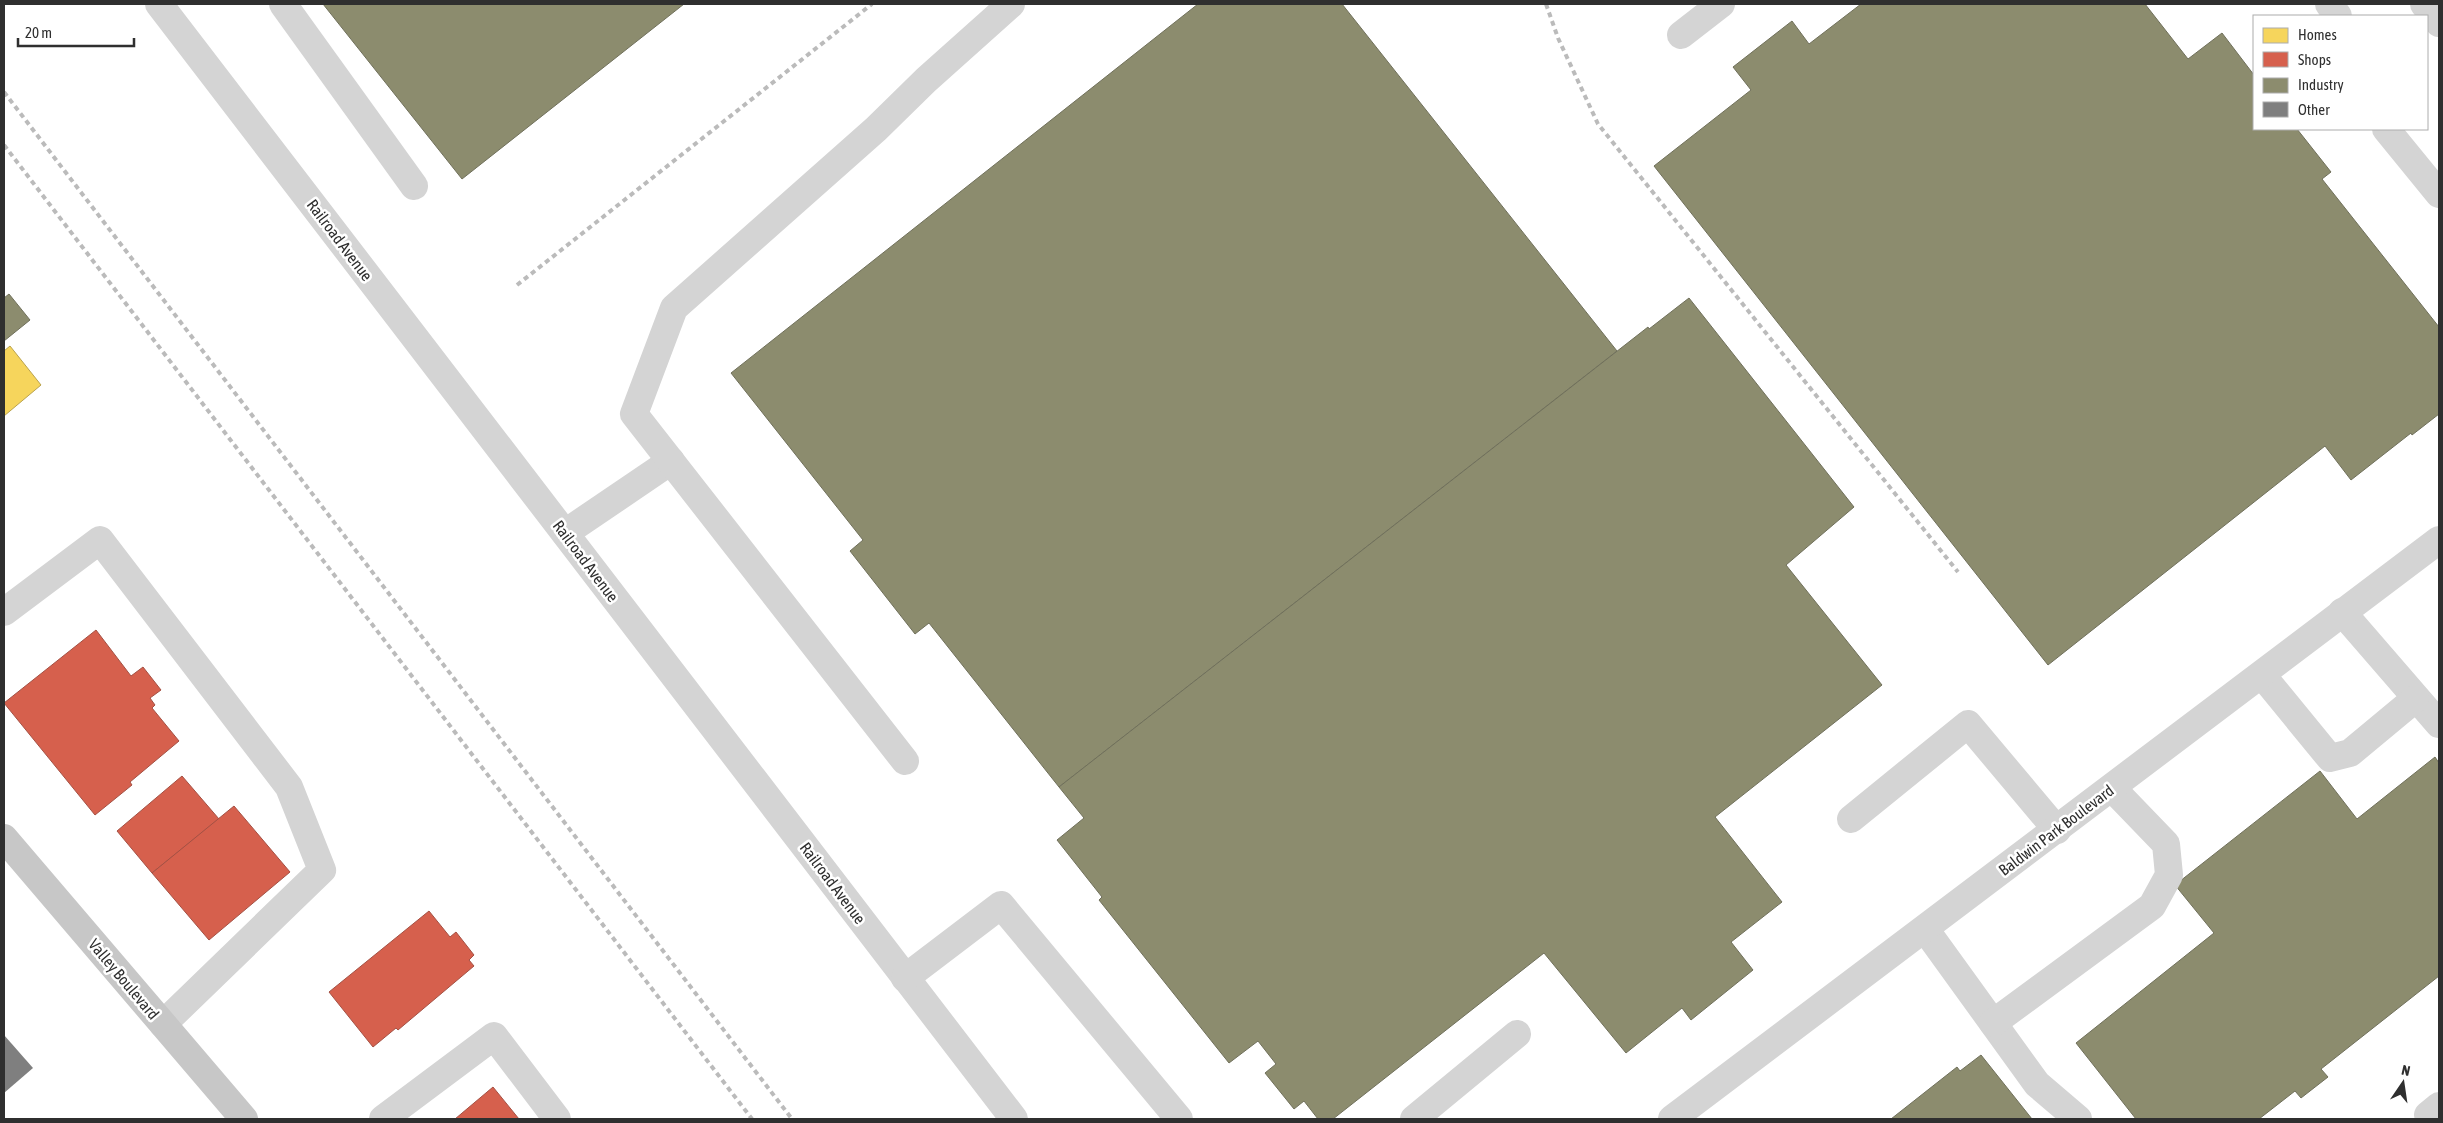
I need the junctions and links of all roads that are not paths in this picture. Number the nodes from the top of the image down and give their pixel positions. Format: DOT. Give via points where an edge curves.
graph roads {
  1 [pos="159,4"];
  2 [pos="284,4"];
  3 [pos="1011,4"];
  4 [pos="1721,4"];
  5 [pos="2329,4"];
  6 [pos="2424,4"];
  7 [pos="2337,15"];
  8 [pos="2439,24"];
  9 [pos="1681,35"];
  10 [pos="2387,130"];
  11 [pos="414,186"];
  12 [pos="2439,194"];
  13 [pos="671,461"];
  14 [pos="565,533"];
  15 [pos="2439,540"];
  16 [pos="4,612"];
  17 [pos="2342,612"];
  18 [pos="2262,675"];
  19 [pos="2415,698"];
  20 [pos="2439,724"];
  21 [pos="905,760"];
  22 [pos="2112,788"];
  23 [pos="1851,819"];
  24 [pos="2057,830"];
  25 [pos="4,838"];
  26 [pos="1925,929"];
  27 [pos="905,978"];
  28 [pos="1993,1023"];
  29 [pos="163,1024"];
  30 [pos="1517,1034"];
  31 [pos="244,1119"];
  32 [pos="383,1119"];
  33 [pos="556,1119"];
  34 [pos="1014,1119"];
  35 [pos="1179,1119"];
  36 [pos="1414,1119"];
  37 [pos="1672,1119"];
  38 [pos="2078,1119"];
  1 -- 14 [label="street, Railroad Avenue"];
  2 -- 11 [label="street"];
  3 -- 13 [label="street" via="674,308 634,414"];
  4 -- 9 [label="street"];
  5 -- 7 [label="street"];
  6 -- 8 [label="street"];
  10 -- 12 [label="street"];
  13 -- 14 [label="street"];
  13 -- 21 [label="street"];
  14 -- 27 [label="street, Railroad Avenue"];
  15 -- 17 [label="street, Baldwin Park Boulevard"];
  16 -- 29 [label="street" via="100,540 289,787 322,870"];
  17 -- 18 [label="street, Baldwin Park Boulevard"];
  17 -- 19 [label="street"];
  18 -- 19 [label="street" via="2330,758 2350,753"];
  18 -- 22 [label="street, Baldwin Park Boulevard"];
  19 -- 20 [label="street"];
  22 -- 24 [label="street, Baldwin Park Boulevard"];
  22 -- 28 [label="street" via="2166,844 2169,875 2152,906"];
  23 -- 24 [label="street" via="1968,724"];
  24 -- 26 [label="street, Baldwin Park Boulevard"];
  25 -- 29 [label="main road, Valley Boulevard"];
  26 -- 28 [label="street"];
  26 -- 37 [label="street, Baldwin Park Boulevard"];
  27 -- 34 [label="street, Railroad Avenue"];
  27 -- 35 [label="street" via="1002,905"];
  28 -- 38 [label="street" via="2037,1084"];
  29 -- 31 [label="main road, Valley Boulevard"];
  30 -- 36 [label="street"];
  32 -- 33 [label="street" via="494,1036"];
}
